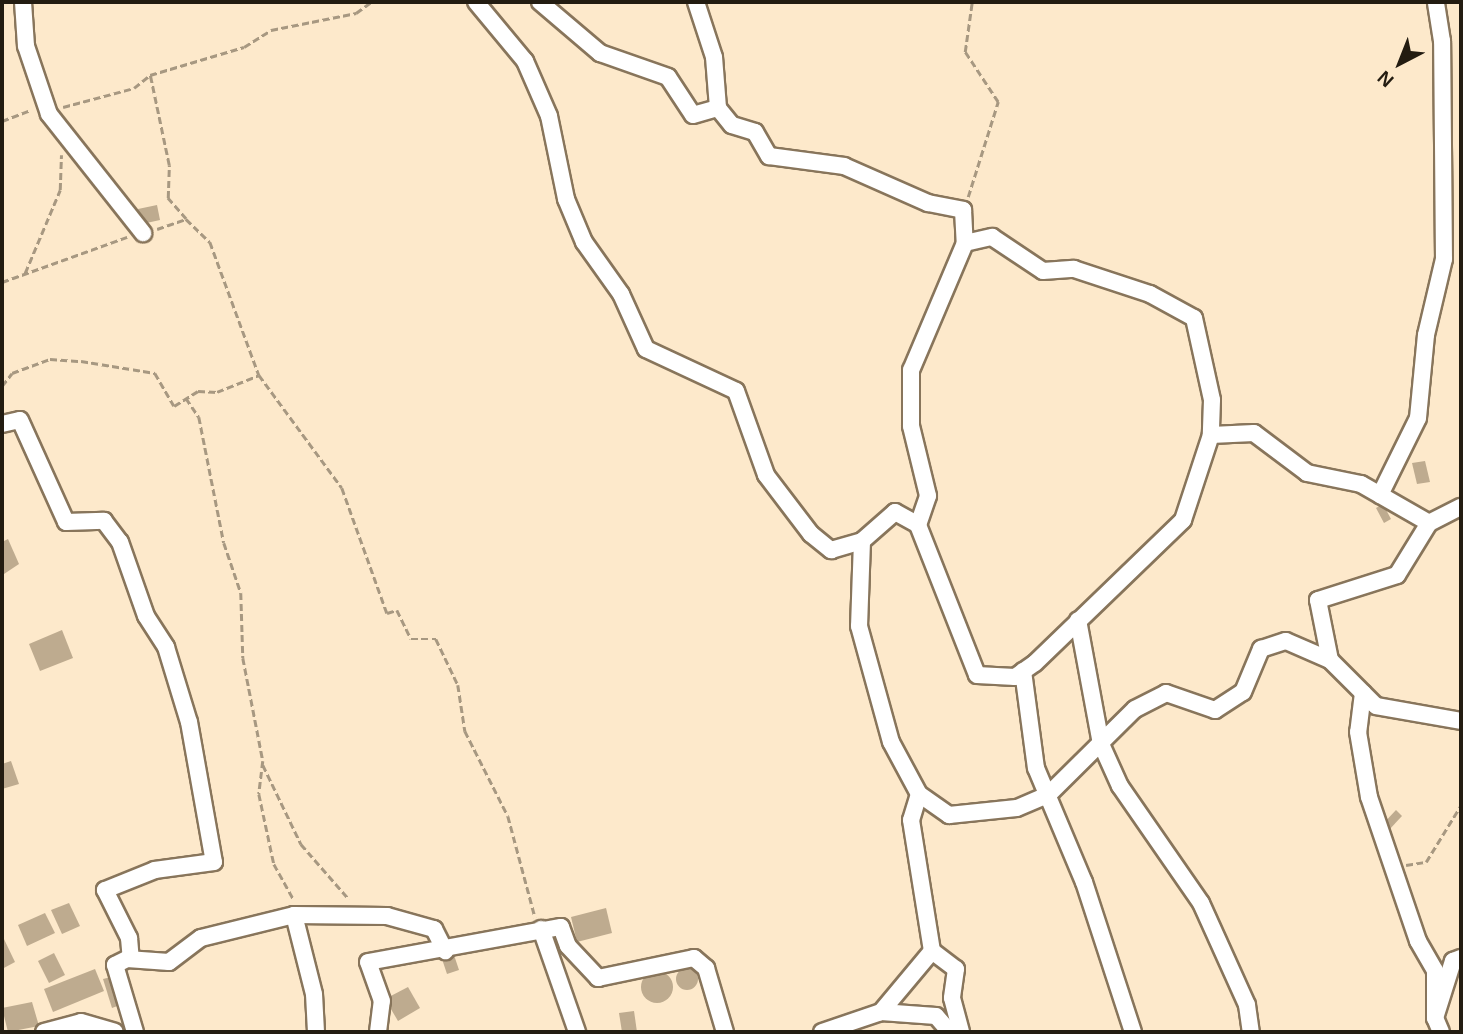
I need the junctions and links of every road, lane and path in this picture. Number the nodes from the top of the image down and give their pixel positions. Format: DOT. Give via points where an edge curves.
graph roads {
  1 [pos="23,2"];
  2 [pos="370,2"];
  3 [pos="476,2"];
  4 [pos="540,2"];
  5 [pos="696,2"];
  6 [pos="972,2"];
  7 [pos="1436,2"];
  8 [pos="150,75"];
  9 [pos="46,106"];
  10 [pos="718,108"];
  11 [pos="2,121"];
  12 [pos="60,128"];
  13 [pos="963,210"];
  14 [pos="186,219"];
  15 [pos="143,233"];
  16 [pos="965,243"];
  17 [pos="25,273"];
  18 [pos="2,282"];
  19 [pos="258,375"];
  20 [pos="2,386"];
  21 [pos="186,398"];
  22 [pos="2,424"];
  23 [pos="1211,435"];
  24 [pos="1380,495"];
  25 [pos="1461,507"];
  26 [pos="1429,523"];
  27 [pos="918,525"];
  28 [pos="862,541"];
  29 [pos="1078,620"];
  30 [pos="1330,660"];
  31 [pos="1023,671"];
  32 [pos="1363,693"];
  33 [pos="1461,721"];
  34 [pos="1101,744"];
  35 [pos="262,764"];
  36 [pos="919,794"];
  37 [pos="1048,795"];
  38 [pos="1461,805"];
  39 [pos="1392,866"];
  40 [pos="359,905"];
  41 [pos="300,915"];
  42 [pos="541,929"];
  43 [pos="446,951"];
  44 [pos="932,951"];
  45 [pos="1461,958"];
  46 [pos="131,959"];
  47 [pos="881,1012"];
  48 [pos="1438,1025"];
  49 [pos="44,1032"];
  50 [pos="115,1032"];
  51 [pos="135,1032"];
  52 [pos="316,1032"];
  53 [pos="378,1032"];
  54 [pos="577,1032"];
  55 [pos="725,1032"];
  56 [pos="821,1032"];
  57 [pos="950,1032"];
  58 [pos="961,1032"];
  59 [pos="1133,1032"];
  60 [pos="1251,1032"];
  1 -- 9 [label="street" via="26,46"];
  2 -- 8 [label="path" via="356,13 271,30 244,47"];
  3 -- 28 [label="street" via="525,61 549,116 566,199 584,242 621,294 646,349 736,391 766,475 811,534 831,550"];
  4 -- 10 [label="street" via="600,53 668,77 693,115"];
  5 -- 10 [label="street" via="714,57"];
  6 -- 13 [label="path" via="965,52 998,102"];
  7 -- 24 [label="street" via="1443,67 1444,259 1426,335 1418,418"];
  8 -- 9 [label="path" via="134,88 61,107"];
  8 -- 14 [label="path" via="169,165 168,198"];
  9 -- 11 [label="path"];
  9 -- 12 [label="street"];
  10 -- 13 [label="street" via="732,125 755,132 769,156 844,166 928,203"];
  12 -- 15 [label="street"];
  12 -- 17 [label="path" via="60,190"];
  13 -- 16 [label="street"];
  14 -- 15 [label="path"];
  14 -- 19 [label="path" via="210,242"];
  15 -- 17 [label="path"];
  16 -- 23 [label="street" via="992,237 1043,271 1074,269 1150,294 1194,318 1212,400"];
  16 -- 27 [label="street" via="911,370 911,426 928,496"];
  17 -- 18 [label="path"];
  19 -- 21 [label="path"];
  19 -- 42 [label="path" via="342,488 387,613 397,610 411,639 436,639 458,685 465,731 508,816"];
  20 -- 21 [label="path" via="12,373 50,359 81,361 155,373 174,406"];
  21 -- 35 [label="path" via="199,417 224,543 241,593 243,657"];
  22 -- 46 [label="street" via="20,420 66,522 104,521 120,542 146,616 166,647 189,722 214,862 155,870 105,890 129,938"];
  23 -- 24 [label="street" via="1254,433 1307,473 1361,484"];
  23 -- 29 [label="street" via="1183,520"];
  24 -- 26 [label="street"];
  25 -- 26 [label="street"];
  26 -- 30 [label="street" via="1397,575 1318,600"];
  27 -- 28 [label="street" via="895,512"];
  27 -- 31 [label="street" via="977,675"];
  28 -- 36 [label="street" via="859,626 891,742"];
  29 -- 31 [label="street"];
  29 -- 34 [label="street"];
  30 -- 32 [label="street"];
  30 -- 34 [label="street" via="1286,641 1261,649 1243,692 1215,710 1166,693 1135,709"];
  31 -- 37 [label="street" via="1037,768"];
  32 -- 33 [label="street" via="1376,706"];
  32 -- 39 [label="street" via="1358,733 1368,797"];
  34 -- 37 [label="street"];
  34 -- 60 [label="street" via="1120,786 1201,903 1247,1005"];
  35 -- 40 [label="path" via="301,844 343,896"];
  35 -- 41 [label="path" via="259,794 274,864"];
  36 -- 37 [label="street" via="949,815 1017,808"];
  36 -- 44 [label="street" via="911,820"];
  37 -- 59 [label="street"];
  38 -- 39 [label="path" via="1426,862"];
  39 -- 48 [label="street" via="1435,971"];
  41 -- 43 [label="street" via="387,916 434,929"];
  41 -- 46 [label="street" via="201,938 169,962"];
  41 -- 52 [label="street"];
  42 -- 43 [label="street"];
  42 -- 54 [label="street"];
  42 -- 55 [label="street" via="561,927 568,946 598,978 694,958 706,968"];
  43 -- 53 [label="street" via="368,962 382,1001"];
  44 -- 47 [label="street"];
  44 -- 58 [label="street" via="956,969 952,998"];
  45 -- 48 [label="street" via="1452,961"];
  46 -- 51 [label="street" via="115,965"];
  47 -- 56 [label="street"];
  47 -- 57 [label="street" via="936,1016"];
  49 -- 50 [label="street" via="81,1022"];
}
